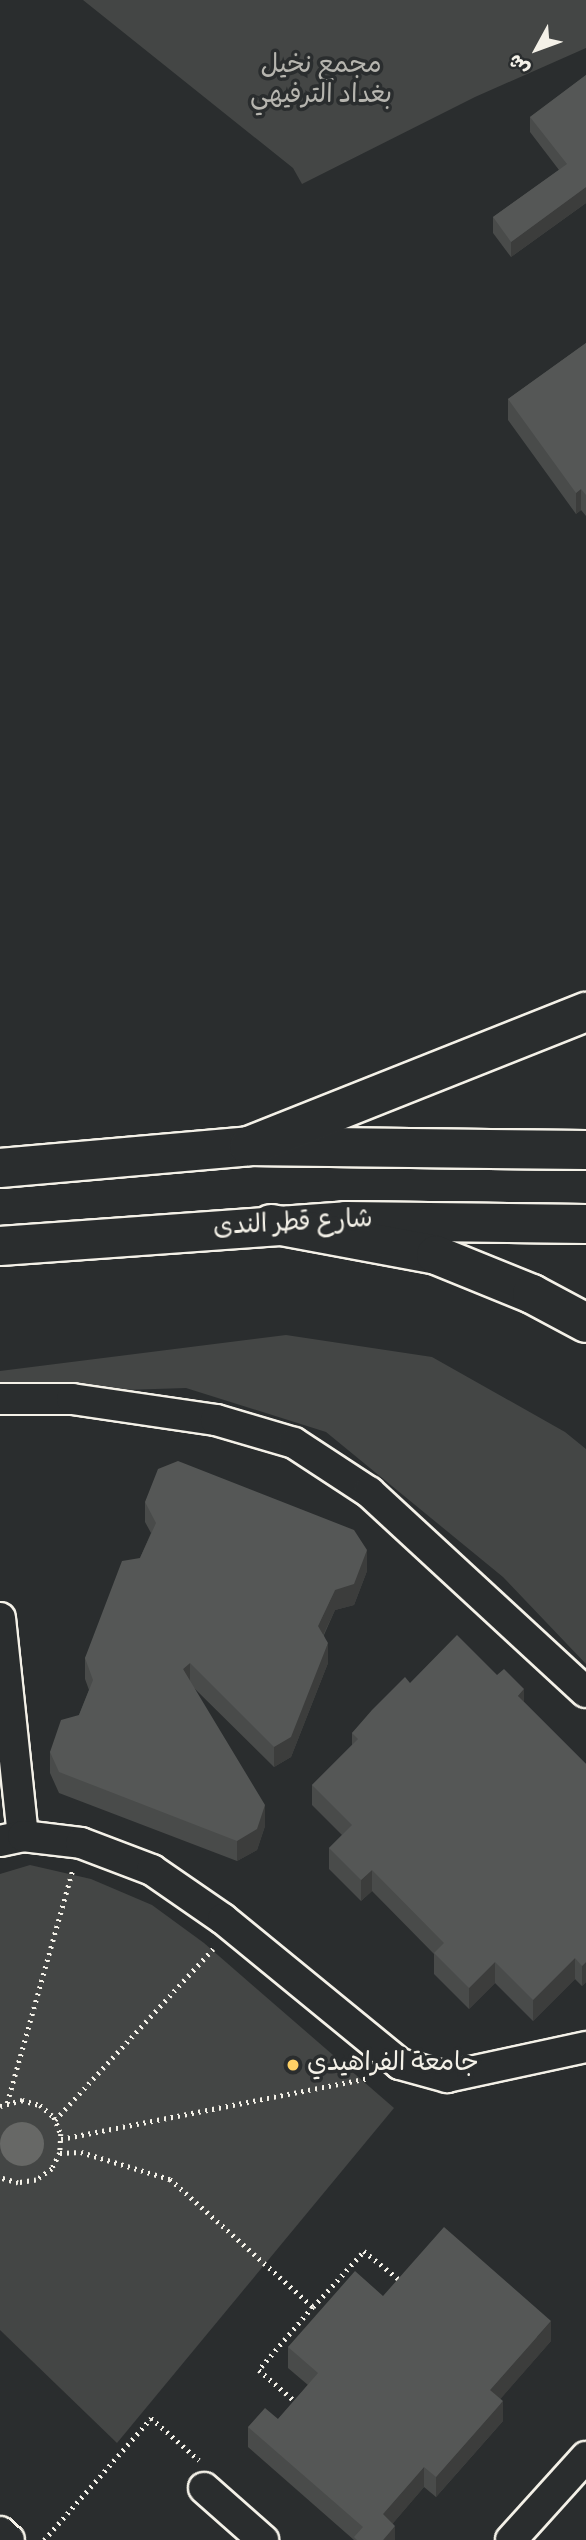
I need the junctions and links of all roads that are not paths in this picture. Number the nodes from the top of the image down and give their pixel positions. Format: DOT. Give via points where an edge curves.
graph roads {
  1 [pos="586,1012"];
  2 [pos="248,1146"];
  3 [pos="586,1150"];
  4 [pos="0,1168"];
  5 [pos="271,1224"];
  6 [pos="586,1224"];
  7 [pos="0,1247"];
  8 [pos="586,1323"];
  9 [pos="0,1399"];
  10 [pos="0,1618"];
  11 [pos="586,1692"];
  12 [pos="12,1839"];
  13 [pos="586,2047"];
  14 [pos="586,2457"];
  15 [pos="204,2488"];
  16 [pos="0,2532"];
  17 [pos="9,2540"];
  18 [pos="263,2540"];
  19 [pos="511,2540"];
  1 -- 2 [label="main road"];
  2 -- 3 [label="main road"];
  2 -- 4 [label="main road"];
  5 -- 6 [label="main road, شارع قطر الندى" via="438,1220"];
  5 -- 7 [label="main road, شارع قطر الندى"];
  5 -- 8 [label="main road" via="436,1255 532,1294"];
  9 -- 11 [label="street" via="72,1399 216,1420 295,1443 369,1492"];
  10 -- 12 [label="street"];
  12 -- 13 [label="street" via="81,1843 152,1870 233,1927 400,2064 447,2077"];
  14 -- 19 [label="street"];
  15 -- 18 [label="street"];
  16 -- 17 [label="street"];
}
